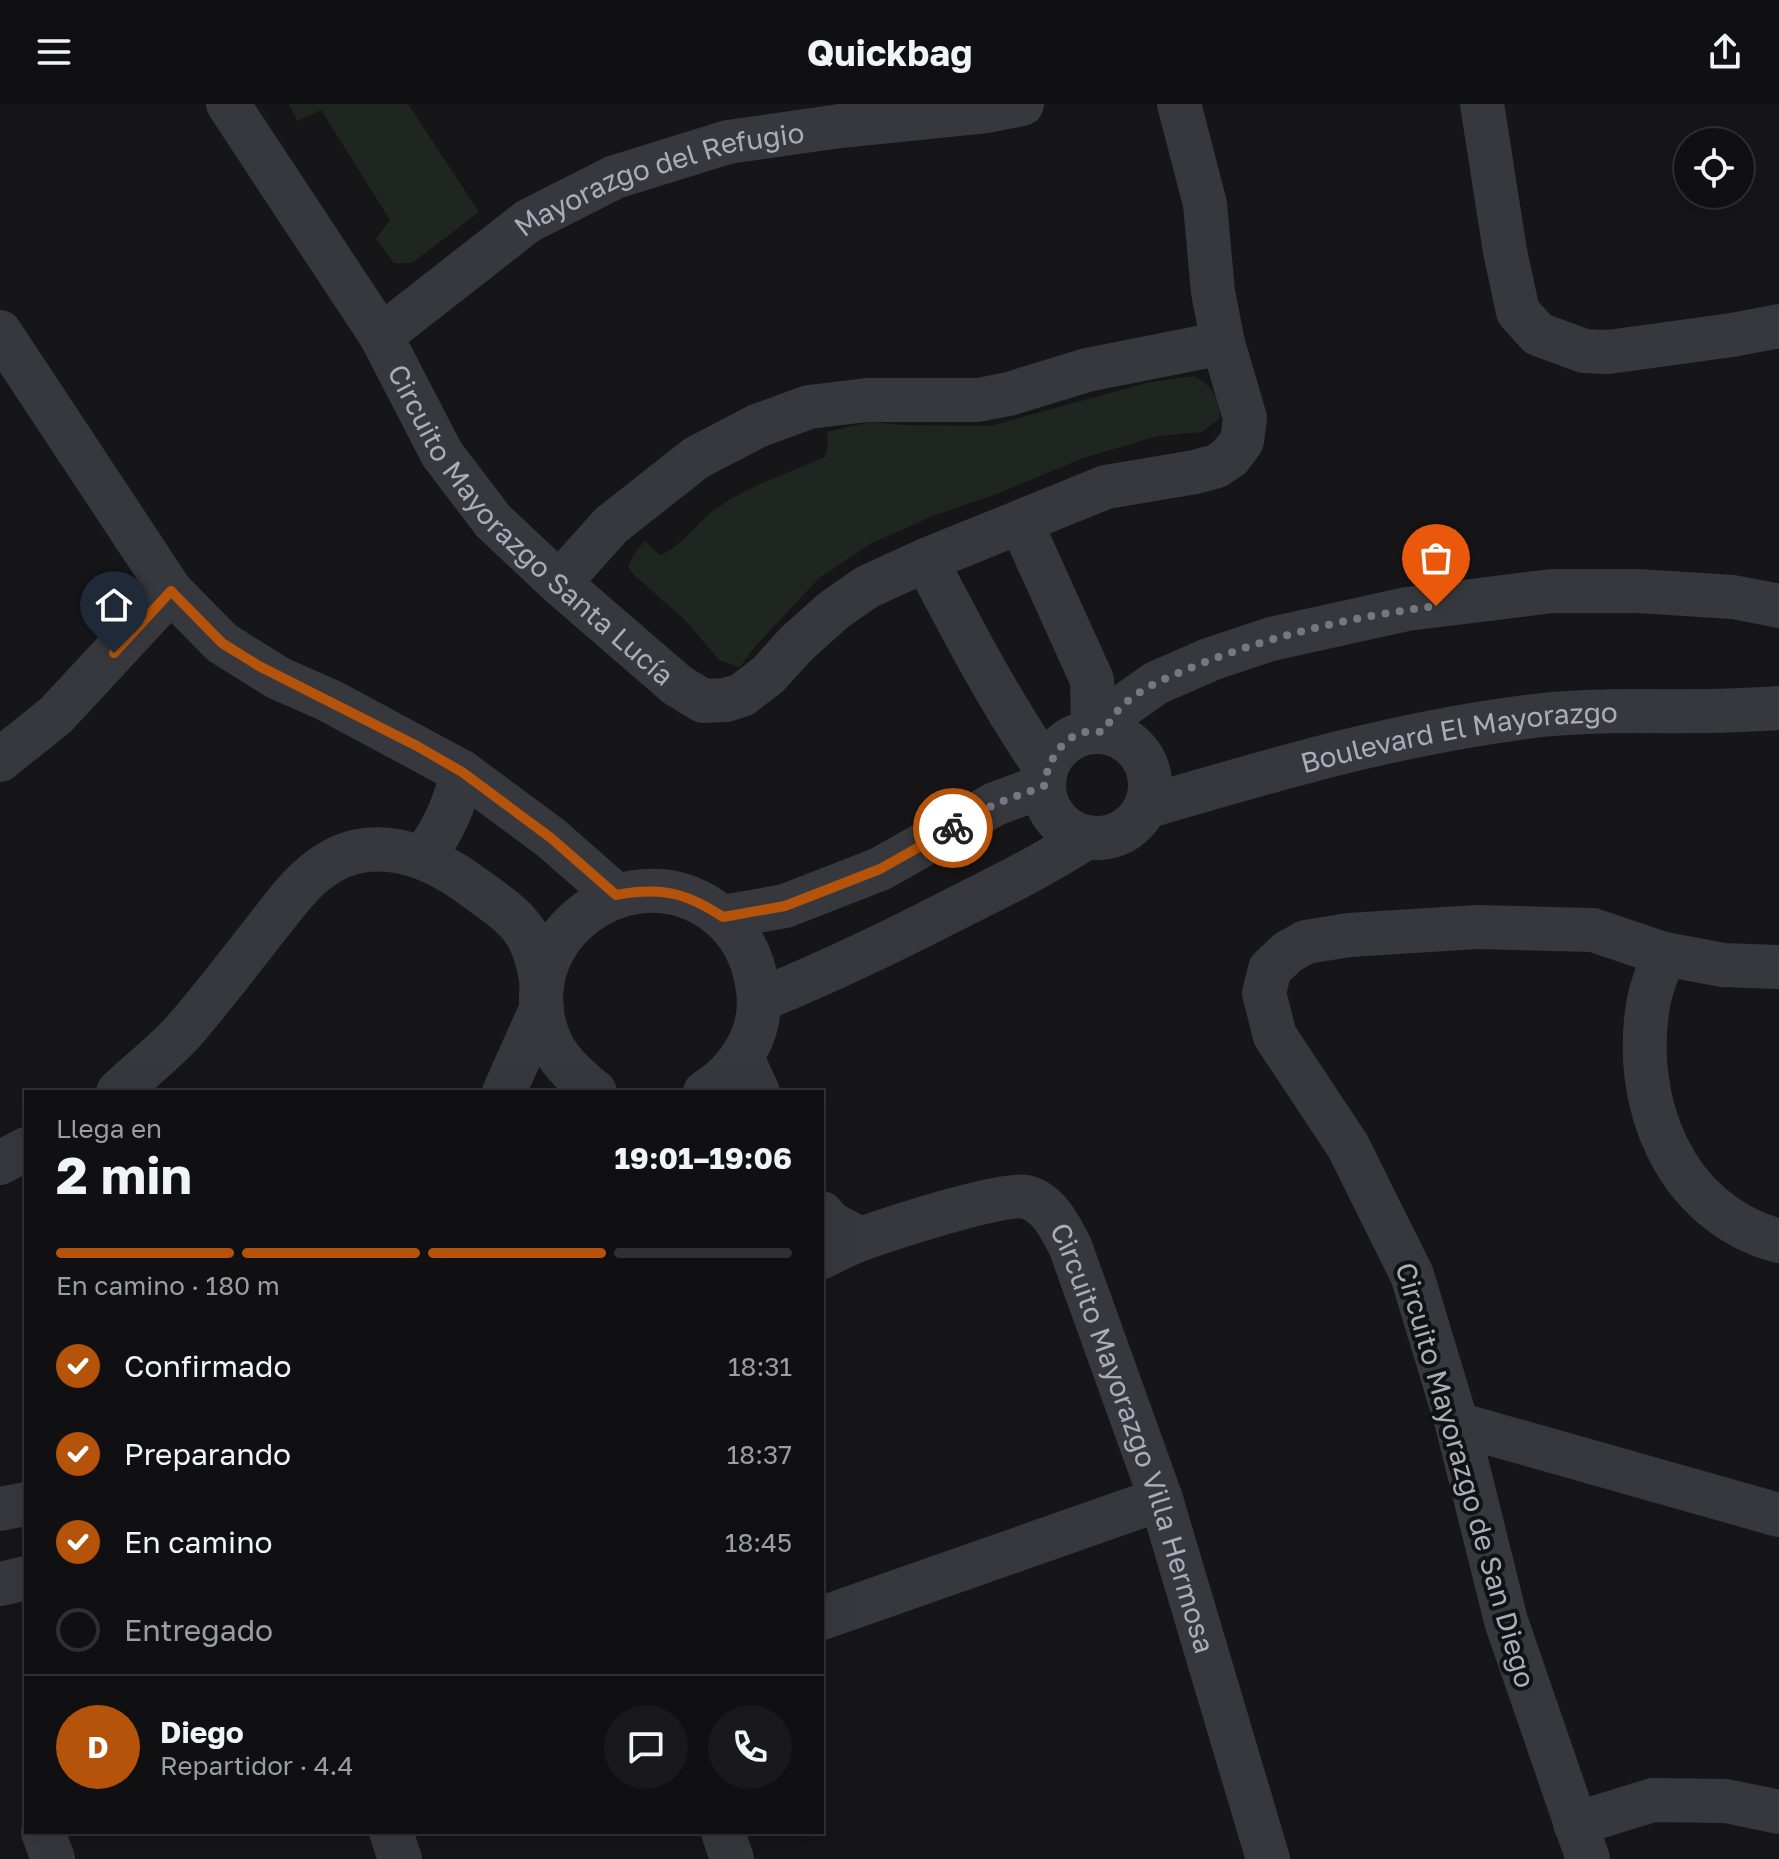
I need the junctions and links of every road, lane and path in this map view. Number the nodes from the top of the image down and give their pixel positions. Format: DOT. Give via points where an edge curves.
graph roads {
  1 [pos="1022,104"];
  2 [pos="1179,104"];
  3 [pos="1482,104"];
  4 [pos="230,105"];
  5 [pos="1779,326"];
  6 [pos="0,332"];
  7 [pos="381,336"];
  8 [pos="1223,343"];
  9 [pos="1021,523"];
  10 [pos="926,560"];
  11 [pos="559,583"];
  12 [pos="171,591"];
  13 [pos="1779,606"];
  14 [pos="1779,708"];
  15 [pos="1097,732"];
  16 [pos="0,760"];
  17 [pos="462,772"];
  18 [pos="1045,777"];
  19 [pos="1146,807"];
  20 [pos="1087,837"];
  21 [pos="424,856"];
  22 [pos="616,895"];
  23 [pos="723,917"];
  24 [pos="1664,954"];
  25 [pos="1779,967"];
  26 [pos="542,996"];
  27 [pos="760,1000"];
  28 [pos="750,1075"];
  29 [pos="120,1090"];
  30 [pos="505,1090"];
  31 [pos="593,1090"];
  32 [pos="708,1090"];
  33 [pos="24,1150"];
  34 [pos="0,1163"];
  35 [pos="824,1216"];
  36 [pos="1779,1241"];
  37 [pos="841,1248"];
  38 [pos="1457,1424"];
  39 [pos="1161,1499"];
  40 [pos="24,1504"];
  41 [pos="0,1509"];
  42 [pos="1779,1515"];
  43 [pos="24,1578"];
  44 [pos="0,1584"];
  45 [pos="824,1617"];
  46 [pos="1779,1812"];
  47 [pos="44,1834"];
  48 [pos="392,1834"];
  49 [pos="724,1834"];
  50 [pos="1582,1842"];
  51 [pos="53,1859"];
  52 [pos="400,1859"];
  53 [pos="732,1859"];
  54 [pos="1268,1859"];
  1 -- 7 [label="street, Mayorazgo del Refugio" via="728,142 615,177 528,221"];
  2 -- 8 [label="street, Circuito Mayorazgo Santa Lucía" via="1205,204"];
  3 -- 5 [label="street" via="1518,312 1538,334 1584,351 1608,352"];
  4 -- 7 [label="street, Circuito Mayorazgo Santa Lucía"];
  6 -- 12 [label="street"];
  7 -- 11 [label="street, Circuito Mayorazgo Santa Lucía" via="442,454 493,521"];
  8 -- 9 [label="street, Circuito Mayorazgo Santa Lucía" via="1245,418 1242,441 1230,457 1195,472 1106,487"];
  8 -- 11 [label="street" via="1087,370 978,400 867,400 796,411 696,458 611,525"];
  9 -- 10 [label="street, Circuito Mayorazgo Santa Lucía"];
  9 -- 15 [label="street" via="1092,680"];
  10 -- 11 [label="street, Circuito Mayorazgo Santa Lucía" via="867,587 834,610 768,675 726,700 703,701 690,695"];
  10 -- 18 [label="street"];
  12 -- 16 [label="street" via="56,715"];
  12 -- 17 [label="street" via="222,643 278,678"];
  13 -- 15 [label="street" via="1733,597 1552,591 1407,609 1271,639 1211,659 1156,683"];
  14 -- 19 [label="street, Boulevard El Mayorazgo" via="1544,715 1442,730 1343,750"];
  15 -- 18 [label="street" via="1067,741 1054,752"];
  15 -- 19 [label="street" via="1126,742 1143,759 1150,783"];
  17 -- 21 [label="street" via="449,818"];
  17 -- 22 [label="street"];
  18 -- 20 [label="street" via="1047,804 1056,819"];
  18 -- 23 [label="street" via="880,869 785,906"];
  19 -- 20 [label="street" via="1122,832"];
  20 -- 27 [label="street" via="1044,865 915,930"];
  21 -- 26 [label="street" via="460,877 530,936"];
  21 -- 29 [label="street" via="383,849 341,856 320,869 187,1028"];
  22 -- 23 [label="street" via="672,892"];
  22 -- 26 [label="street" via="581,915 555,946"];
  23 -- 27 [label="street" via="756,970"];
  24 -- 25 [label="street, Circuito Mayorazgo de San Diego" via="1723,965"];
  24 -- 36 [label="street" via="1649,1000 1645,1060 1653,1112 1669,1155 1697,1193 1734,1223"];
  24 -- 38 [label="street, Circuito Mayorazgo de San Diego" via="1593,930 1477,927 1306,942 1270,969 1264,993 1275,1036 1348,1146 1412,1275"];
  26 -- 30 [label="street"];
  26 -- 31 [label="street" via="551,1042 570,1071"];
  27 -- 28 [label="street"];
  28 -- 32 [label="street"];
  33 -- 34 [label="street"];
  35 -- 37 [label="street, Circuito Mayorazgo Villa Hermosa"];
  37 -- 39 [label="street, Circuito Mayorazgo Villa Hermosa" via="1010,1195 1045,1207 1070,1246"];
  38 -- 42 [label="street"];
  38 -- 50 [label="street, Circuito Mayorazgo de San Diego" via="1506,1621"];
  39 -- 45 [label="street"];
  39 -- 54 [label="street, Circuito Mayorazgo Villa Hermosa"];
  40 -- 41 [label="street"];
  43 -- 44 [label="street"];
  46 -- 50 [label="street" via="1726,1801 1653,1800"];
  47 -- 51 [label="street"];
  48 -- 52 [label="street"];
  49 -- 53 [label="street"];
}
